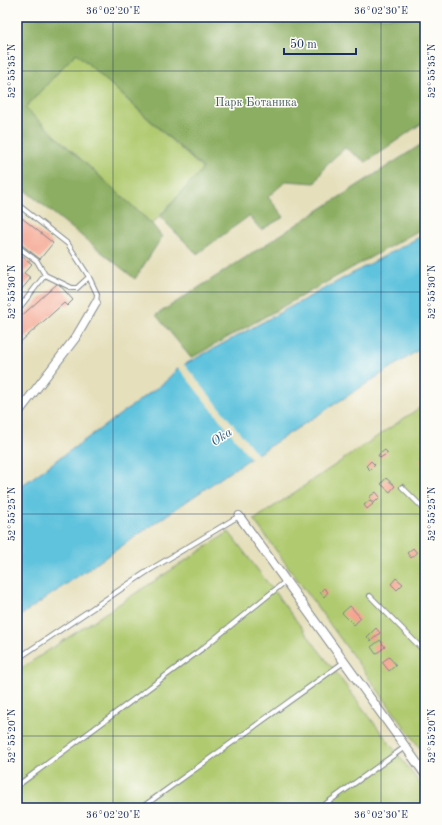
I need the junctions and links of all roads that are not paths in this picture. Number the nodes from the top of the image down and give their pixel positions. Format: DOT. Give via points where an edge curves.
graph roads {
  1 [pos="17,204"];
  2 [pos="17,246"];
  3 [pos="45,275"];
  4 [pos="89,278"];
  5 [pos="96,303"];
  6 [pos="17,311"];
  7 [pos="17,414"];
  8 [pos="402,487"];
  9 [pos="425,510"];
  10 [pos="239,516"];
  11 [pos="286,581"];
  12 [pos="370,596"];
  13 [pos="425,652"];
  14 [pos="17,659"];
  15 [pos="344,662"];
  16 [pos="405,747"];
  17 [pos="425,774"];
  18 [pos="17,786"];
  19 [pos="141,808"];
  20 [pos="320,808"];
  1 -- 4 [label="lane" via="68,244"];
  2 -- 3 [label="lane" via="37,261"];
  3 -- 4 [label="lane" via="72,288 77,288"];
  3 -- 6 [label="lane"];
  4 -- 5 [label="lane" via="98,294"];
  5 -- 7 [label="street" via="76,337"];
  8 -- 9 [label="lane"];
  10 -- 11 [label="street"];
  10 -- 14 [label="lane" via="148,572"];
  11 -- 15 [label="street"];
  11 -- 18 [label="lane" via="203,648"];
  12 -- 13 [label="lane"];
  15 -- 16 [label="street"];
  15 -- 19 [label="lane"];
  16 -- 17 [label="street"];
  16 -- 20 [label="lane"];
}
